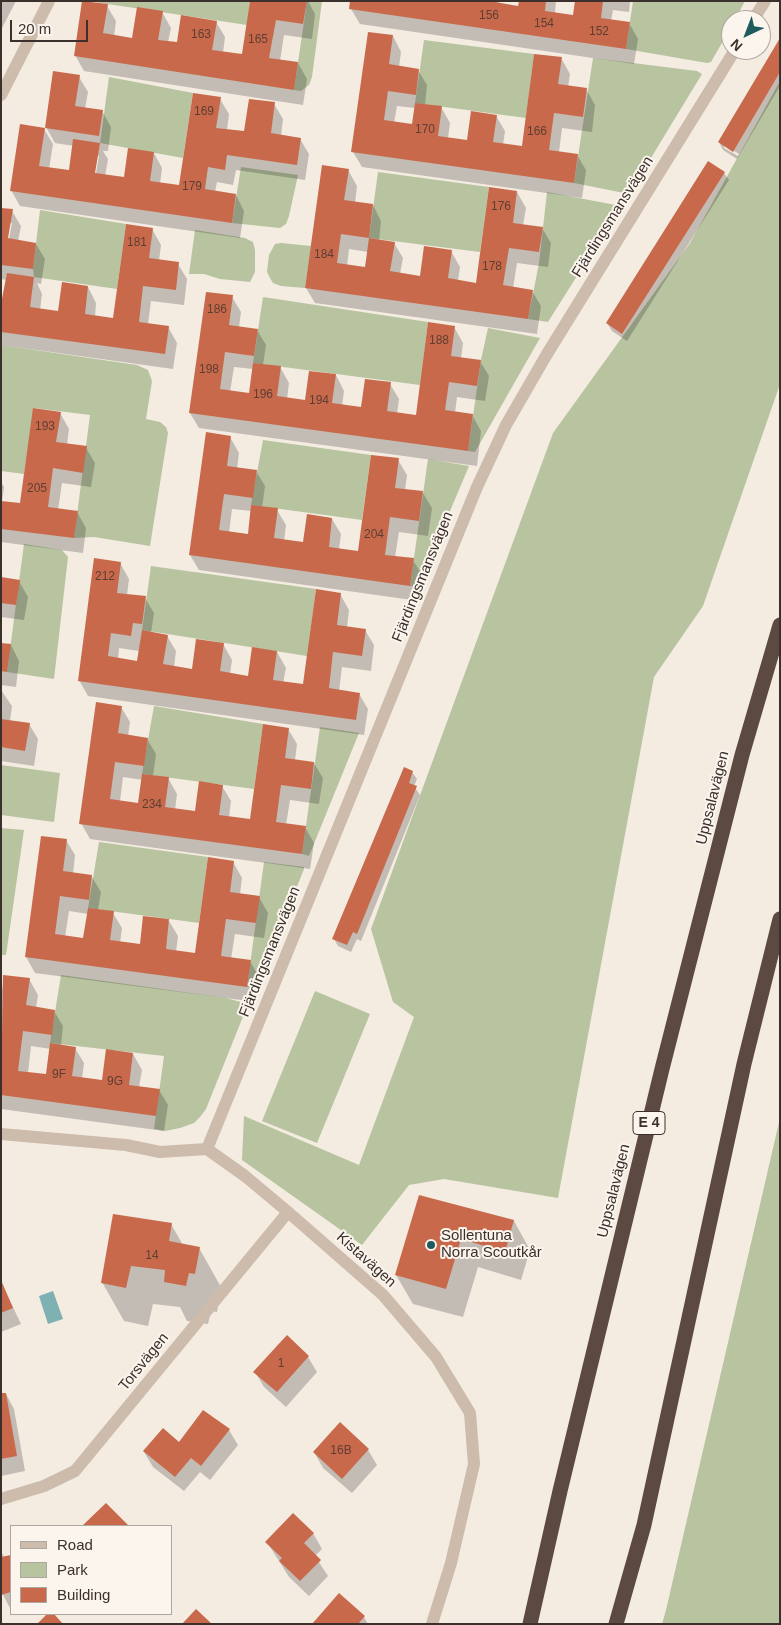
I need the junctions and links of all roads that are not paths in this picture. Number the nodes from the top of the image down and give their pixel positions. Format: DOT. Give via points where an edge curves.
graph roads {
  1 [pos="49,1"];
  2 [pos="729,60"];
  3 [pos="1,95"];
  4 [pos="780,625"];
  5 [pos="780,919"];
  6 [pos="1,1134"];
  7 [pos="207,1149"];
  8 [pos="288,1212"];
  9 [pos="1,1499"];
  10 [pos="432,1624"];
  11 [pos="530,1624"];
  12 [pos="616,1624"];
  1 -- 3 [label="street"];
  2 -- 7 [label="street, Fjärdingsmansvägen" via="506,425 477,487"];
  4 -- 11 [label="highway, Uppsalavägen / E 4" via="742,754 667,1050"];
  5 -- 12 [label="highway" via="744,1064 644,1525"];
  6 -- 7 [label="street" via="126,1145 160,1152"];
  7 -- 8 [label="street, Kistavägen"];
  8 -- 9 [label="street, Torsvägen" via="75,1471 44,1486"];
  8 -- 10 [label="street, Kistavägen" via="382,1296 436,1357 470,1413 474,1464 451,1563"];
}
